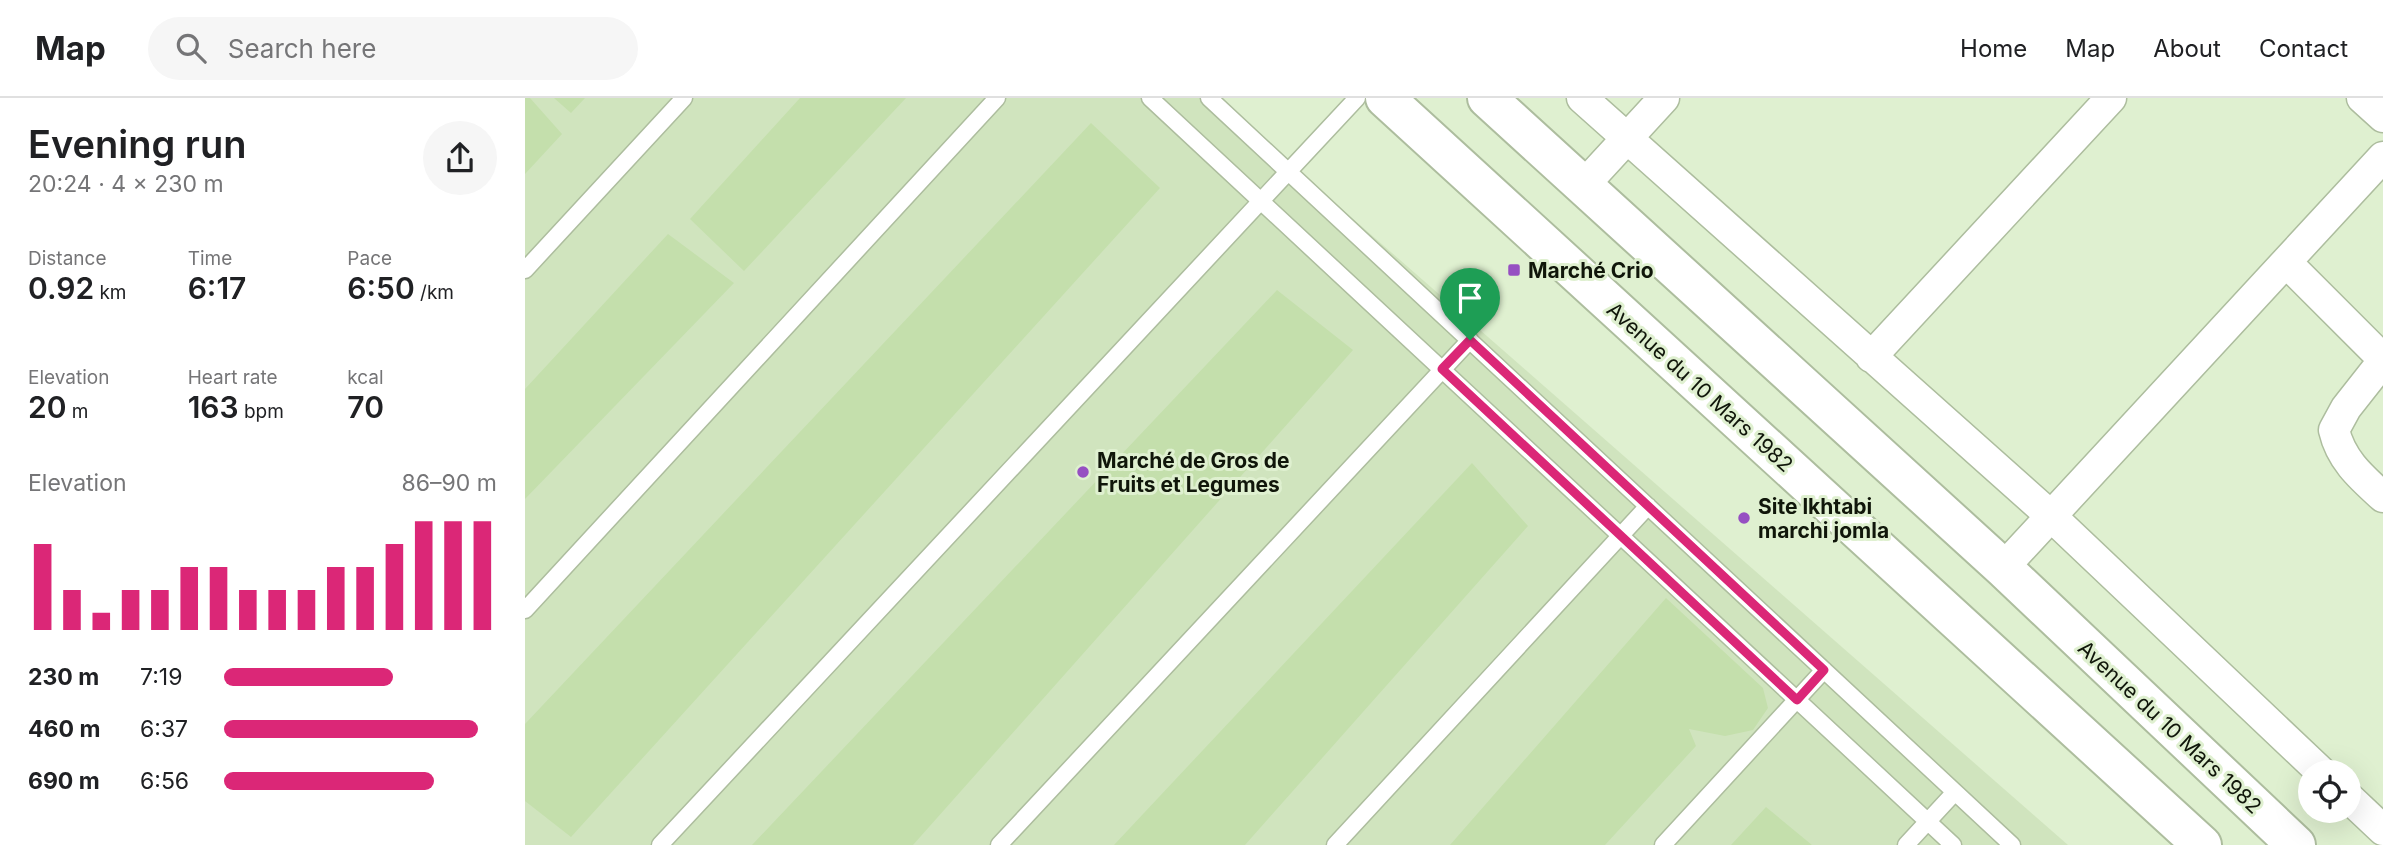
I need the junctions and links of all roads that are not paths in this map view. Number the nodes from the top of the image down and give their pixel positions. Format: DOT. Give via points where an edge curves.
graph roads {
  1 [pos="684,98"];
  2 [pos="997,98"];
  3 [pos="1150,98"];
  4 [pos="1209,98"];
  5 [pos="1357,98"];
  6 [pos="1385,98"];
  7 [pos="1487,98"];
  8 [pos="1582,98"];
  9 [pos="1664,98"];
  10 [pos="2111,98"];
  11 [pos="2362,98"];
  12 [pos="2383,117"];
  13 [pos="1626,140"];
  14 [pos="2383,156"];
  15 [pos="1289,172"];
  16 [pos="1584,186"];
  17 [pos="1261,201"];
  18 [pos="2286,262"];
  19 [pos="525,270"];
  20 [pos="1470,340"];
  21 [pos="1871,357"];
  22 [pos="2383,360"];
  23 [pos="1442,369"];
  24 [pos="2383,497"];
  25 [pos="1648,506"];
  26 [pos="2051,516"];
  27 [pos="1620,535"];
  28 [pos="2003,568"];
  29 [pos="525,610"];
  30 [pos="1824,670"];
  31 [pos="1797,700"];
  32 [pos="2308,760"];
  33 [pos="1955,792"];
  34 [pos="2361,810"];
  35 [pos="1928,821"];
  36 [pos="2383,831"];
  37 [pos="660,845"];
  38 [pos="999,845"];
  39 [pos="1335,845"];
  40 [pos="1663,845"];
  41 [pos="1906,845"];
  42 [pos="1953,845"];
  43 [pos="2012,845"];
  44 [pos="2202,845"];
  45 [pos="2296,845"];
  1 -- 19 [label="lane"];
  2 -- 29 [label="lane"];
  3 -- 17 [label="lane"];
  4 -- 15 [label="lane"];
  5 -- 15 [label="lane"];
  6 -- 44 [label="main road, Avenue du 10 Mars 1982"];
  7 -- 16 [label="main road, Avenue du 10 Mars 1982"];
  8 -- 13 [label="street"];
  9 -- 13 [label="street"];
  10 -- 21 [label="street"];
  11 -- 12 [label="street"];
  13 -- 16 [label="street"];
  13 -- 21 [label="street"];
  14 -- 18 [label="street"];
  15 -- 17 [label="lane"];
  15 -- 20 [label="lane"];
  16 -- 28 [label="main road, Avenue du 10 Mars 1982"];
  17 -- 23 [label="lane"];
  17 -- 37 [label="lane"];
  18 -- 22 [label="street"];
  18 -- 26 [label="street"];
  20 -- 23 [label="lane"];
  20 -- 25 [label="lane"];
  21 -- 26 [label="street"];
  22 -- 24 [label="street" via="2334,430 2351,467"];
  23 -- 27 [label="lane"];
  23 -- 38 [label="lane"];
  25 -- 27 [label="lane"];
  25 -- 30 [label="lane"];
  26 -- 28 [label="street"];
  26 -- 32 [label="street"];
  27 -- 31 [label="lane"];
  27 -- 39 [label="lane"];
  28 -- 45 [label="main road, Avenue du 10 Mars 1982"];
  30 -- 31 [label="lane"];
  30 -- 33 [label="lane"];
  31 -- 35 [label="lane"];
  31 -- 40 [label="lane"];
  33 -- 35 [label="lane"];
  33 -- 43 [label="lane"];
  34 -- 36 [label="street"];
  35 -- 41 [label="lane"];
  35 -- 42 [label="lane"];
}
